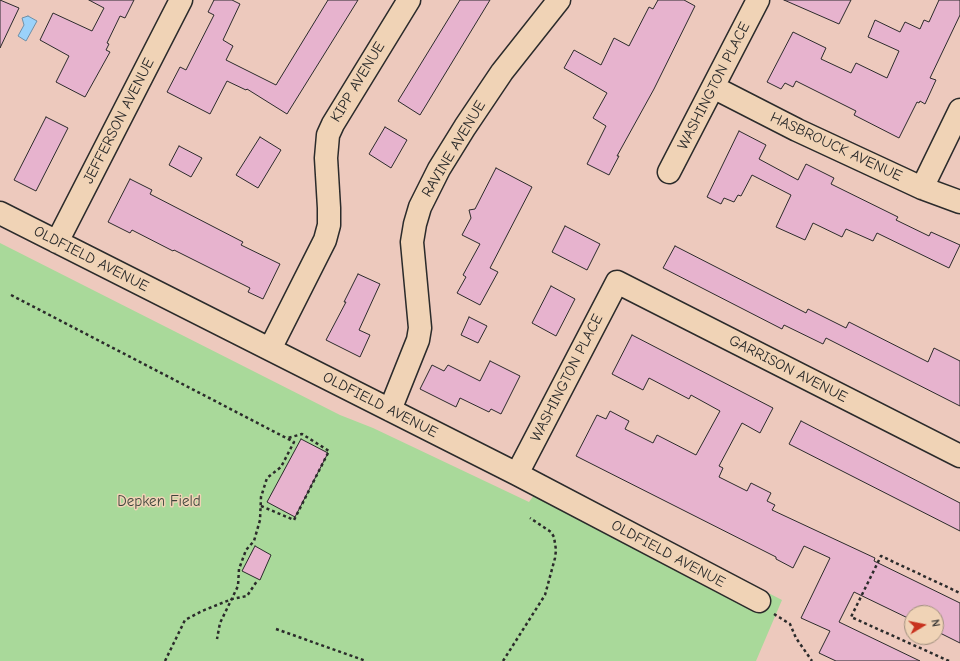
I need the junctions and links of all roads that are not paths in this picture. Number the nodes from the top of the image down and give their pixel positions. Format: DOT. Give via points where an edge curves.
graph roads {
  1 [pos="181,0"];
  2 [pos="409,0"];
  3 [pos="558,0"];
  4 [pos="758,0"];
  5 [pos="713,87"];
  6 [pos="960,110"];
  7 [pos="669,172"];
  8 [pos="922,188"];
  9 [pos="960,202"];
  10 [pos="0,213"];
  11 [pos="57,242"];
  12 [pos="617,282"];
  13 [pos="270,349"];
  14 [pos="390,410"];
  15 [pos="960,456"];
  16 [pos="517,474"];
  17 [pos="759,601"];
  1 -- 11 [label="street, JEFFERSON AVENUE"];
  2 -- 13 [label="street, KIPP AVENUE" via="328,135 326,158 329,225 325,240"];
  3 -- 14 [label="street, RAVINE AVENUE" via="502,72 464,127 420,208 412,242 420,328 418,340"];
  4 -- 5 [label="street, WASHINGTON PLACE"];
  5 -- 7 [label="street, WASHINGTON PLACE"];
  5 -- 8 [label="street, HASBROUCK AVENUE" via="797,130"];
  6 -- 8 [label="street"];
  8 -- 9 [label="street, HASBROUCK AVENUE"];
  10 -- 11 [label="street, OLDFIELD AVENUE"];
  11 -- 13 [label="street, OLDFIELD AVENUE"];
  12 -- 15 [label="street, GARRISON AVENUE"];
  12 -- 16 [label="street, WASHINGTON PLACE"];
  13 -- 14 [label="street, OLDFIELD AVENUE"];
  14 -- 16 [label="street, OLDFIELD AVENUE"];
  16 -- 17 [label="street, OLDFIELD AVENUE"];
}
